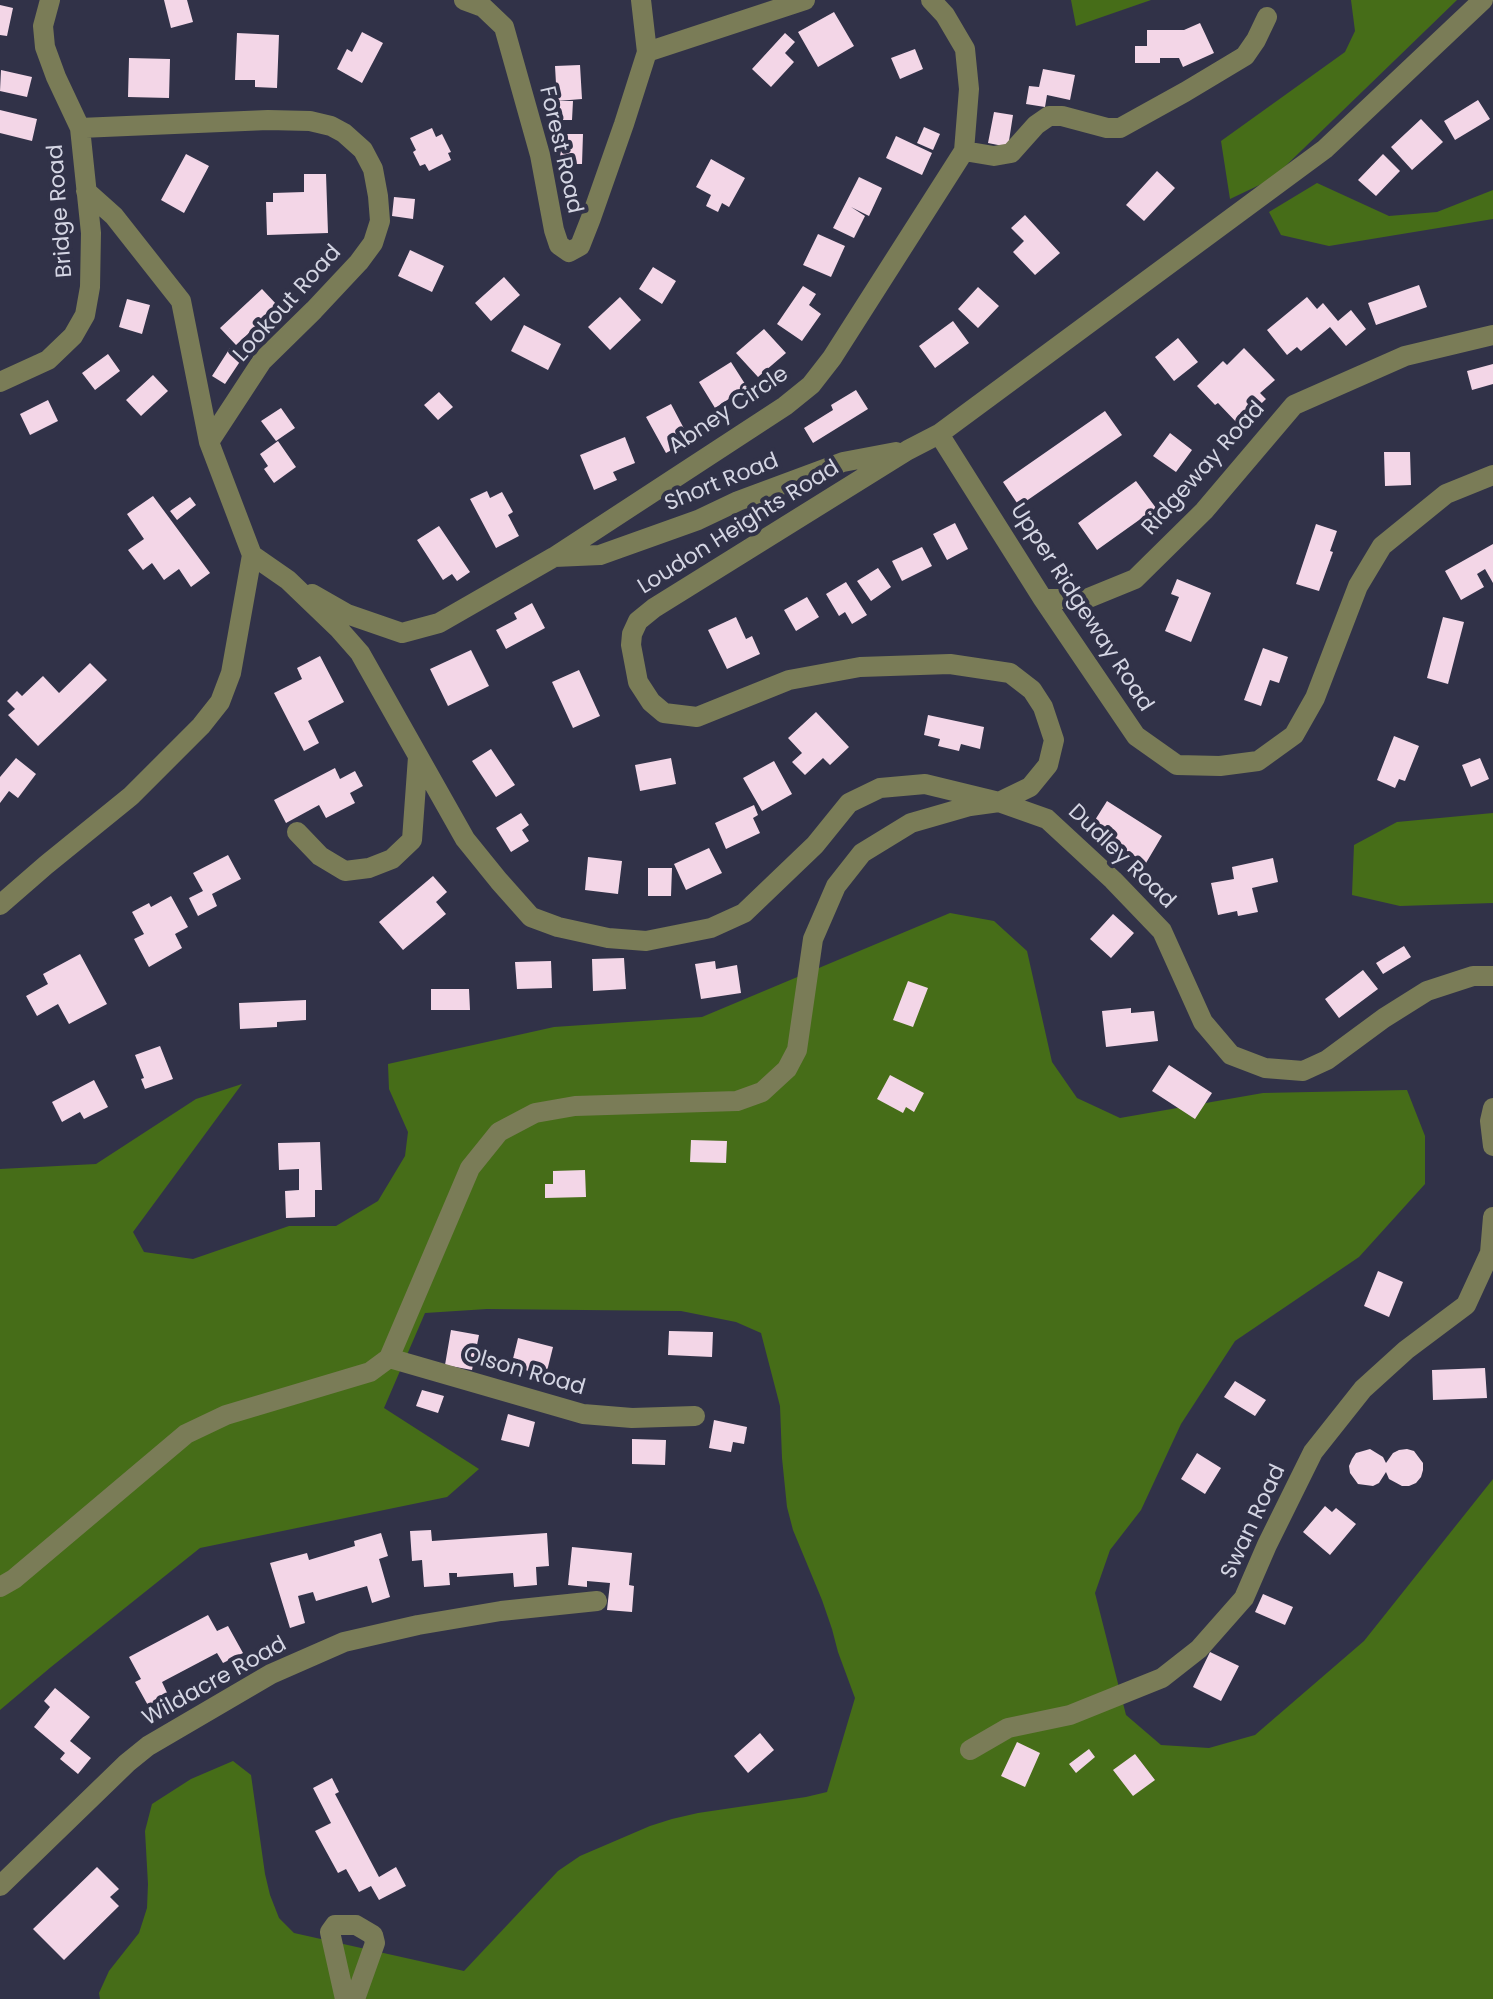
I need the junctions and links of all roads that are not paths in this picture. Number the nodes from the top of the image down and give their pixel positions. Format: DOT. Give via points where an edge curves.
graph roads {
  1 [pos="50,0"];
  2 [pos="464,0"];
  3 [pos="641,0"];
  4 [pos="805,0"];
  5 [pos="931,0"];
  6 [pos="1483,0"];
  7 [pos="1267,17"];
  8 [pos="647,52"];
  9 [pos="80,128"];
  10 [pos="964,151"];
  11 [pos="86,191"];
  12 [pos="1493,335"];
  13 [pos="0,382"];
  14 [pos="939,434"];
  15 [pos="209,442"];
  16 [pos="908,450"];
  17 [pos="1493,475"];
  18 [pos="252,555"];
  19 [pos="554,557"];
  20 [pos="288,580"];
  21 [pos="1043,599"];
  22 [pos="418,757"];
  23 [pos="999,802"];
  24 [pos="297,832"];
  25 [pos="0,905"];
  26 [pos="1493,976"];
  27 [pos="1493,1108"];
  28 [pos="1493,1146"];
  29 [pos="1493,1217"];
  30 [pos="389,1358"];
  31 [pos="695,1416"];
  32 [pos="0,1587"];
  33 [pos="597,1601"];
  34 [pos="970,1750"];
  35 [pos="0,1886"];
  36 [pos="345,1999"];
  37 [pos="355,1999"];
  1 -- 9 [label="street, Bridge Road" via="43,26 45,47"];
  2 -- 8 [label="street, Forest Road" via="483,7 504,27 540,155 554,230 559,245 569,252 580,246 591,218"];
  3 -- 8 [label="street, Forest Road"];
  4 -- 8 [label="street"];
  5 -- 10 [label="street, Abney Circle" via="965,49 969,89"];
  6 -- 14 [label="street, Loudon Heights Road" via="1325,149"];
  7 -- 10 [label="street" via="1245,56 1120,128 1049,116 1011,153"];
  9 -- 11 [label="street, Bridge Road"];
  9 -- 15 [label="street, Lookout Road" via="310,121 344,133 363,150 373,169 380,221 373,243 262,361"];
  10 -- 19 [label="street, Abney Circle" via="811,385"];
  11 -- 13 [label="street, Bridge Road" via="91,247 85,315 73,336 48,360"];
  11 -- 15 [label="street" via="114,216 181,301"];
  12 -- 21 [label="street, Ridgeway Road" via="1405,356 1294,405 1204,511 1135,579 1086,599"];
  14 -- 16 [label="street, Loudon Heights Road"];
  14 -- 21 [label="street, Upper Ridgeway Road"];
  15 -- 18 [label="street"];
  16 -- 19 [label="street, Short Road" via="843,462 600,555"];
  16 -- 23 [label="street, Loudon Heights Road" via="654,608 632,634 633,663 638,682 664,713 697,717 789,680 860,667 950,664 1010,673 1032,690 1054,740 1048,765 1030,787"];
  17 -- 21 [label="street, Upper Ridgeway Road" via="1446,494 1382,546 1358,586 1315,698 1294,735 1258,761 1177,765 1136,736"];
  18 -- 20 [label="street, Abney Circle"];
  18 -- 25 [label="street" via="231,673 220,702 131,796"];
  19 -- 20 [label="street, Abney Circle" via="439,623 402,633 347,614"];
  20 -- 22 [label="street, Abney Circle" via="360,653"];
  22 -- 23 [label="street, Abney Circle" via="465,839 531,917 620,939 646,941 711,928 744,913 815,845 849,803 880,788 925,784"];
  22 -- 24 [label="street" via="412,840 392,859 345,871 320,856"];
  23 -- 26 [label="street, Dudley Road" via="1047,819 1113,880 1162,931 1203,1022 1231,1055 1265,1068 1303,1071 1427,991 1473,976"];
  23 -- 30 [label="street, Loudon Heights Road" via="911,823 862,853 836,886 813,939 797,1050 787,1069 762,1092 737,1101 575,1106 535,1113 499,1132 470,1168"];
  27 -- 28 [label="street"];
  29 -- 34 [label="street, Swan Road" via="1490,1253 1466,1305 1363,1389 1313,1452 1244,1598 1199,1649 1162,1678 1070,1715 1008,1728"];
  30 -- 31 [label="street, Olson Road" via="583,1414"];
  30 -- 32 [label="street" via="370,1372 226,1415 186,1434"];
  33 -- 35 [label="street, Wildacre Road" via="501,1611 359,1638 271,1674 148,1746"];
  36 -- 37 [label="street" via="330,1932 335,1925 356,1925 373,1935 375,1943"];
}
